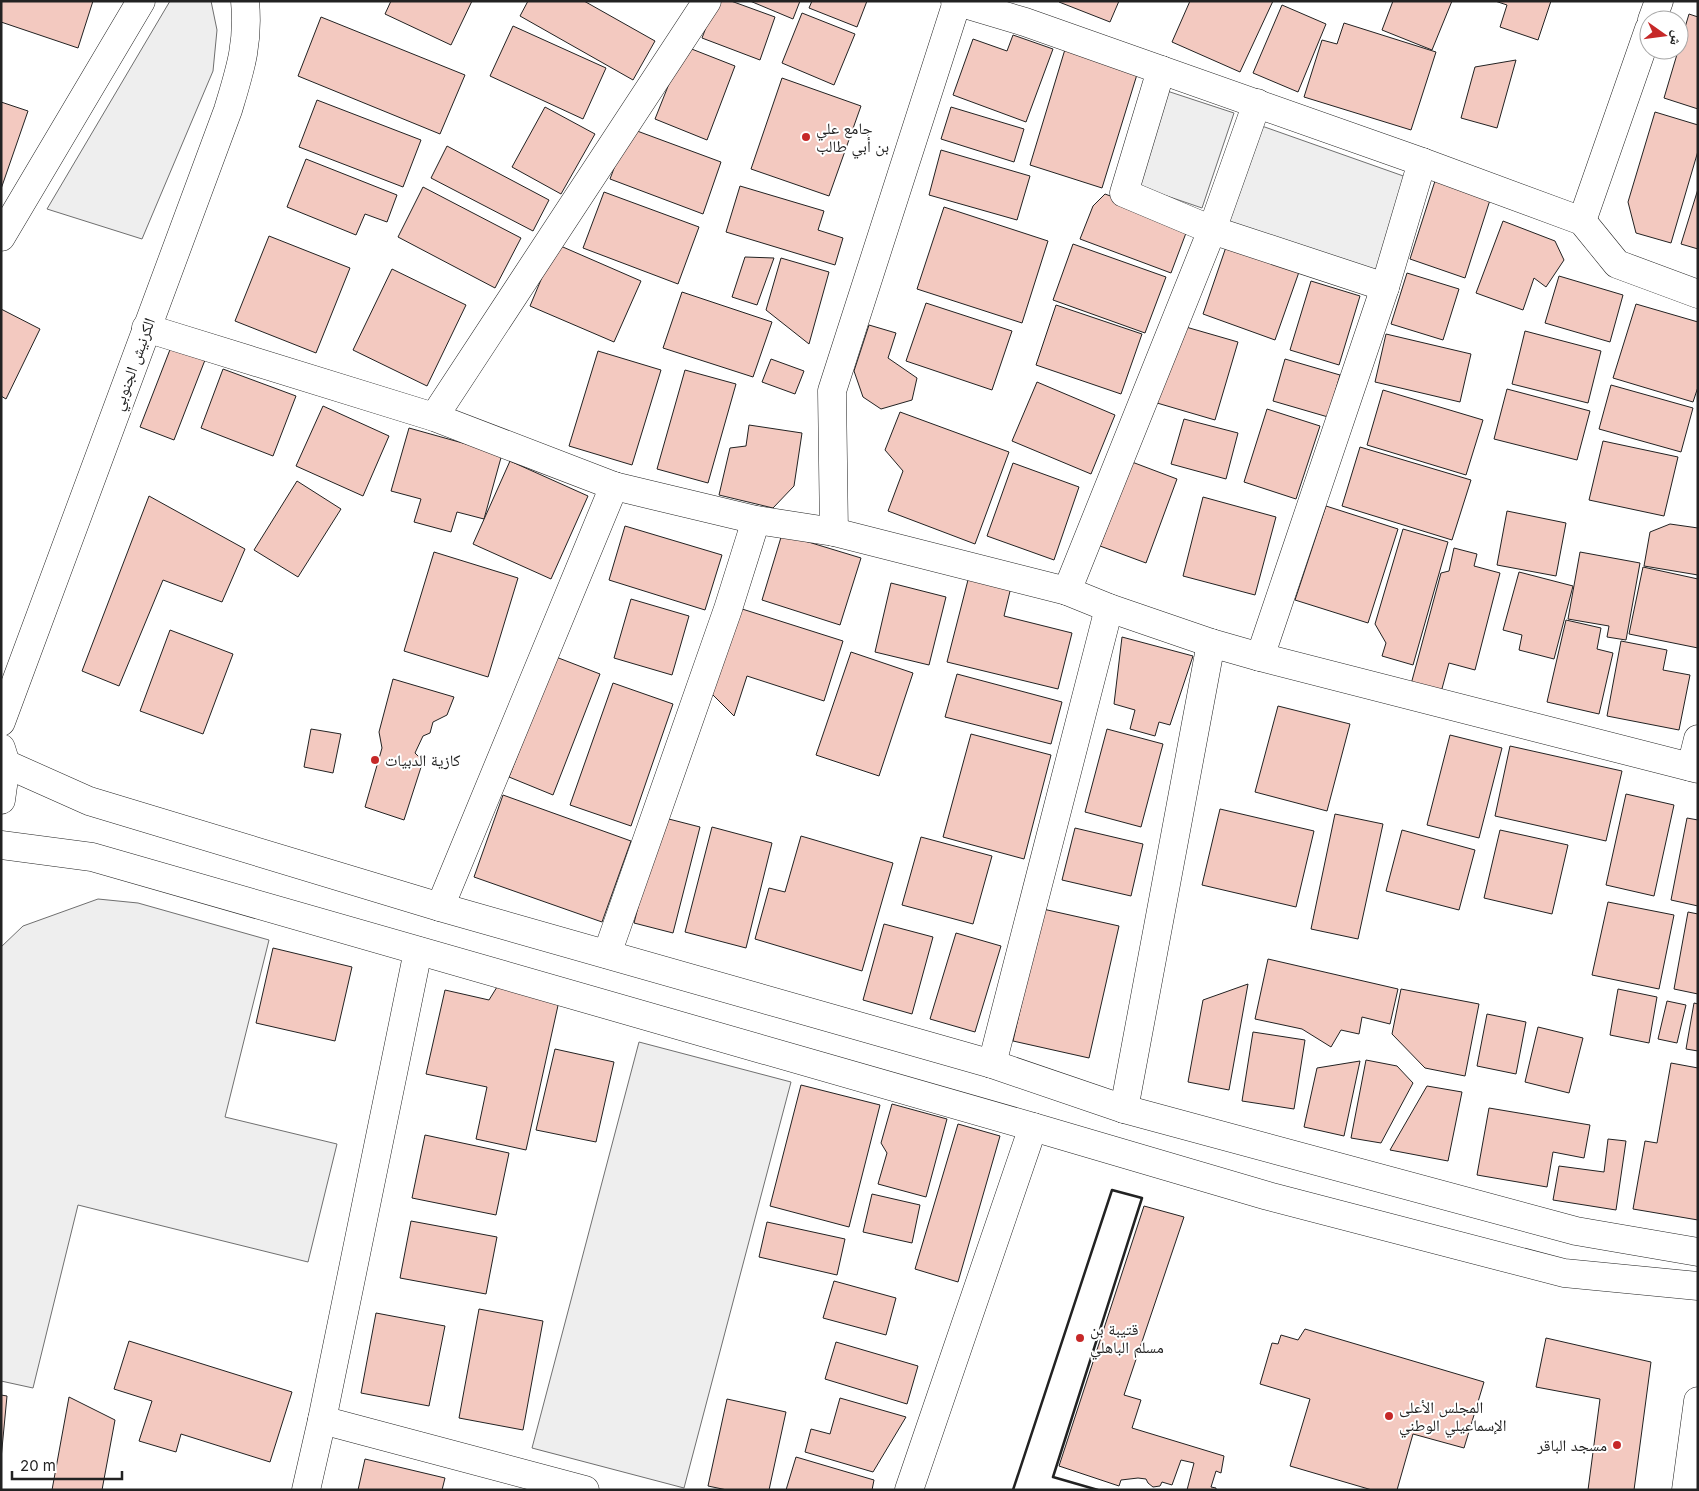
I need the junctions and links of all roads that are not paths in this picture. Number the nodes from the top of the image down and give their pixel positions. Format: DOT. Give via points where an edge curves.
graph roads {
  1 [pos="140,1"];
  2 [pos="245,1"];
  3 [pos="707,1"];
  4 [pos="956,2"];
  5 [pos="1639,58"];
  6 [pos="1161,70"];
  7 [pos="1257,104"];
  8 [pos="1422,162"];
  9 [pos="1582,220"];
  10 [pos="4,229"];
  11 [pos="1212,230"];
  12 [pos="1385,287"];
  13 [pos="1698,294"];
  14 [pos="146,328"];
  15 [pos="434,417"];
  16 [pos="614,486"];
  17 [pos="756,520"];
  18 [pos="834,532"];
  19 [pos="1067,591"];
  20 [pos="1109,608"];
  21 [pos="1211,643"];
  22 [pos="1260,657"];
  23 [pos="1,722"];
  24 [pos="1698,739"];
  25 [pos="4,756"];
  26 [pos="1694,768"];
  27 [pos="1,800"];
  28 [pos="1,845"];
  29 [pos="440,907"];
  30 [pos="418,951"];
  31 [pos="607,954"];
  32 [pos="992,1064"];
  33 [pos="1124,1109"];
  34 [pos="1033,1127"];
  35 [pos="1698,1252"];
  36 [pos="1698,1257"];
  37 [pos="1698,1285"];
  38 [pos="1698,1401"];
  39 [pos="322,1420"];
  40 [pos="306,1490"];
  41 [pos="585,1490"];
  42 [pos="909,1490"];
  43 [pos="1686,1490"];
  1 -- 10 [label="street"];
  2 -- 14 [label="street, الكرنيش الجنوبي" via="246,40 242,64 228,110"];
  3 -- 15 [label="street"];
  4 -- 6 [label="street" via="1025,22"];
  4 -- 18 [label="street" via="832,391"];
  5 -- 9 [label="street"];
  6 -- 7 [label="street"];
  6 -- 11 [label="street" via="1124,193"];
  7 -- 8 [label="street"];
  7 -- 11 [label="street"];
  8 -- 9 [label="street"];
  8 -- 12 [label="street"];
  9 -- 13 [label="street" via="1617,264"];
  11 -- 12 [label="street"];
  11 -- 19 [label="street"];
  12 -- 22 [label="street"];
  14 -- 15 [label="street"];
  14 -- 23 [label="street, الكرنيش الجنوبي"];
  15 -- 16 [label="street"];
  16 -- 17 [label="street"];
  16 -- 29 [label="street"];
  17 -- 18 [label="street"];
  17 -- 31 [label="street"];
  18 -- 19 [label="street"];
  19 -- 20 [label="street"];
  20 -- 21 [label="street"];
  20 -- 32 [label="street"];
  21 -- 22 [label="street"];
  21 -- 33 [label="street"];
  22 -- 26 [label="street"];
  24 -- 26 [label="street"];
  25 -- 27 [label="street"];
  25 -- 29 [label="street" via="89,801"];
  28 -- 30 [label="street" via="92,857"];
  29 -- 31 [label="street"];
  30 -- 34 [label="street"];
  30 -- 39 [label="street"];
  31 -- 32 [label="street"];
  32 -- 33 [label="street"];
  33 -- 35 [label="street" via="1576,1231"];
  34 -- 37 [label="street" via="1268,1196 1564,1273"];
  34 -- 42 [label="street"];
  36 -- 37 [label="street" via="1693,1266"];
  38 -- 43 [label="street"];
  39 -- 40 [label="street"];
  39 -- 41 [label="street"];
}
